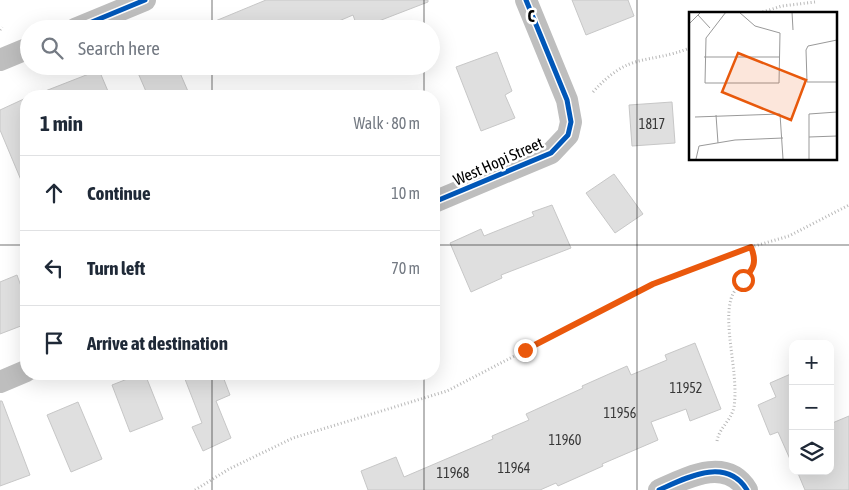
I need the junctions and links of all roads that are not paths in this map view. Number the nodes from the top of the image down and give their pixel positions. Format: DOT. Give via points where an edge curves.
graph roads {
  1 [pos="145,0"];
  2 [pos="526,0"];
  3 [pos="97,20"];
  4 [pos="20,52"];
  5 [pos="0,60"];
  6 [pos="440,199"];
  7 [pos="20,374"];
  8 [pos="0,382"];
  9 [pos="659,490"];
  10 [pos="747,490"];
  1 -- 3 [label="street"];
  2 -- 6 [label="street, West Hopi Street" via="568,105 571,122 568,135 551,153"];
  4 -- 5 [label="street"];
  7 -- 8 [label="street"];
  9 -- 10 [label="street" via="714,471 737,478"];
}
